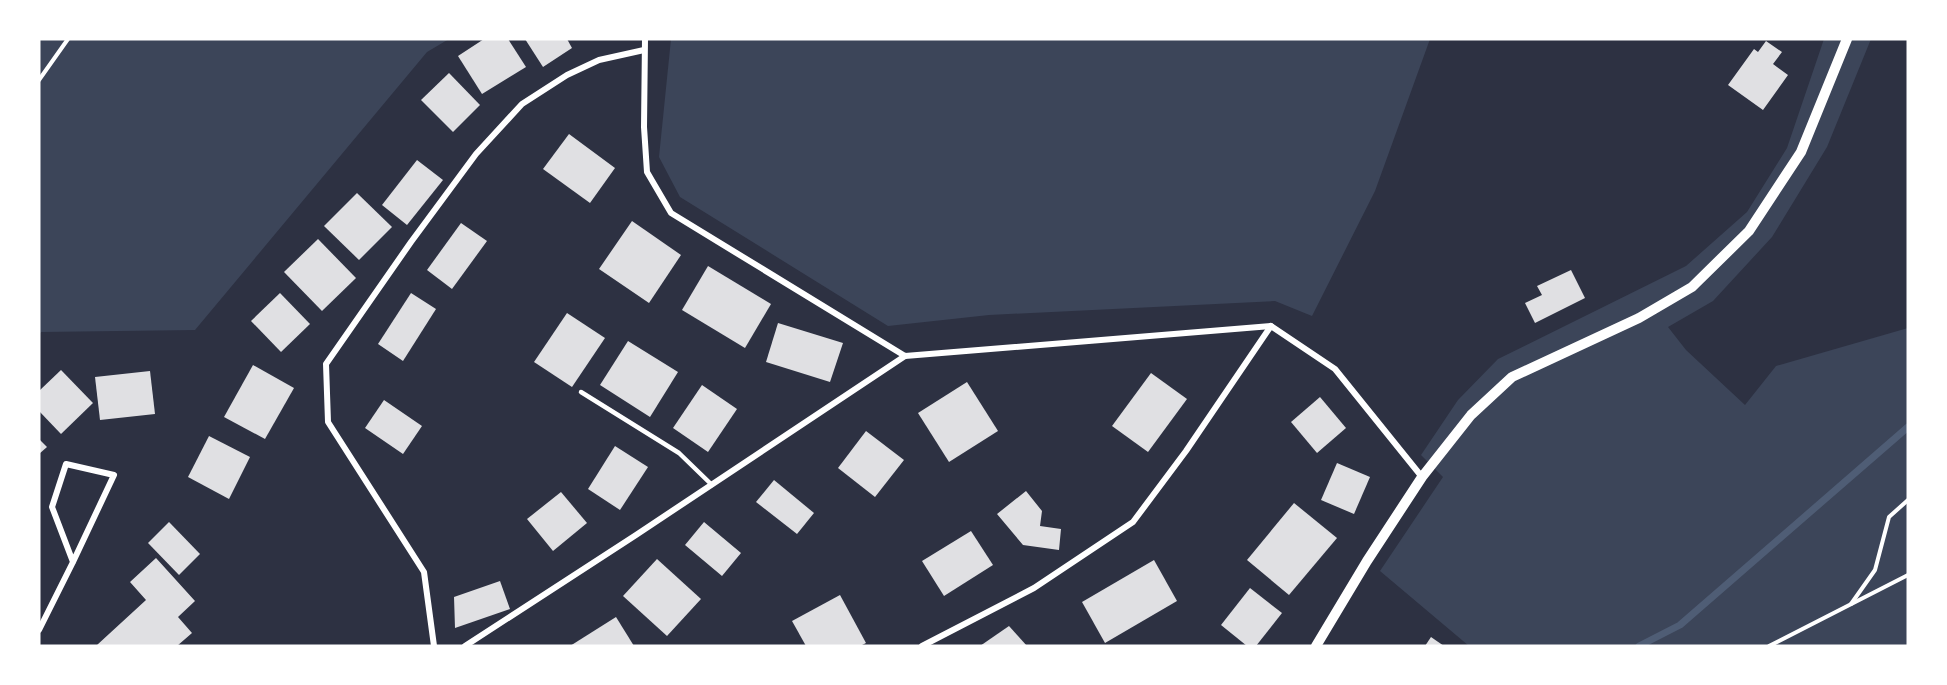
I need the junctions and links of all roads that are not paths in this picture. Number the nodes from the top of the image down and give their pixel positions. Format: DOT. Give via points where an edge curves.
graph roads {
  1 [pos="645,39"];
  2 [pos="1847,39"];
  3 [pos="644,50"];
  4 [pos="1271,326"];
  5 [pos="905,356"];
  6 [pos="581,392"];
  7 [pos="1422,477"];
  8 [pos="712,485"];
  9 [pos="74,562"];
  10 [pos="39,630"];
  11 [pos="434,646"];
  12 [pos="465,646"];
  13 [pos="922,646"];
  14 [pos="1316,646"];
  1 -- 3 [label="street"];
  2 -- 7 [label="street" via="1802,152 1749,231 1692,287 1639,318 1512,377 1471,415"];
  3 -- 5 [label="street" via="647,172 671,213"];
  3 -- 11 [label="street" via="599,60 522,104 476,154 326,364 328,422 424,572"];
  4 -- 5 [label="street"];
  4 -- 7 [label="street" via="1335,369"];
  4 -- 13 [label="street" via="1133,522 1034,588"];
  5 -- 8 [label="street"];
  6 -- 8 [label="lane" via="679,453"];
  7 -- 14 [label="street"];
  8 -- 12 [label="street"];
  9 -- 9 [label="street" via="114,475 66,464 52,507"];
  9 -- 10 [label="street"];
}
